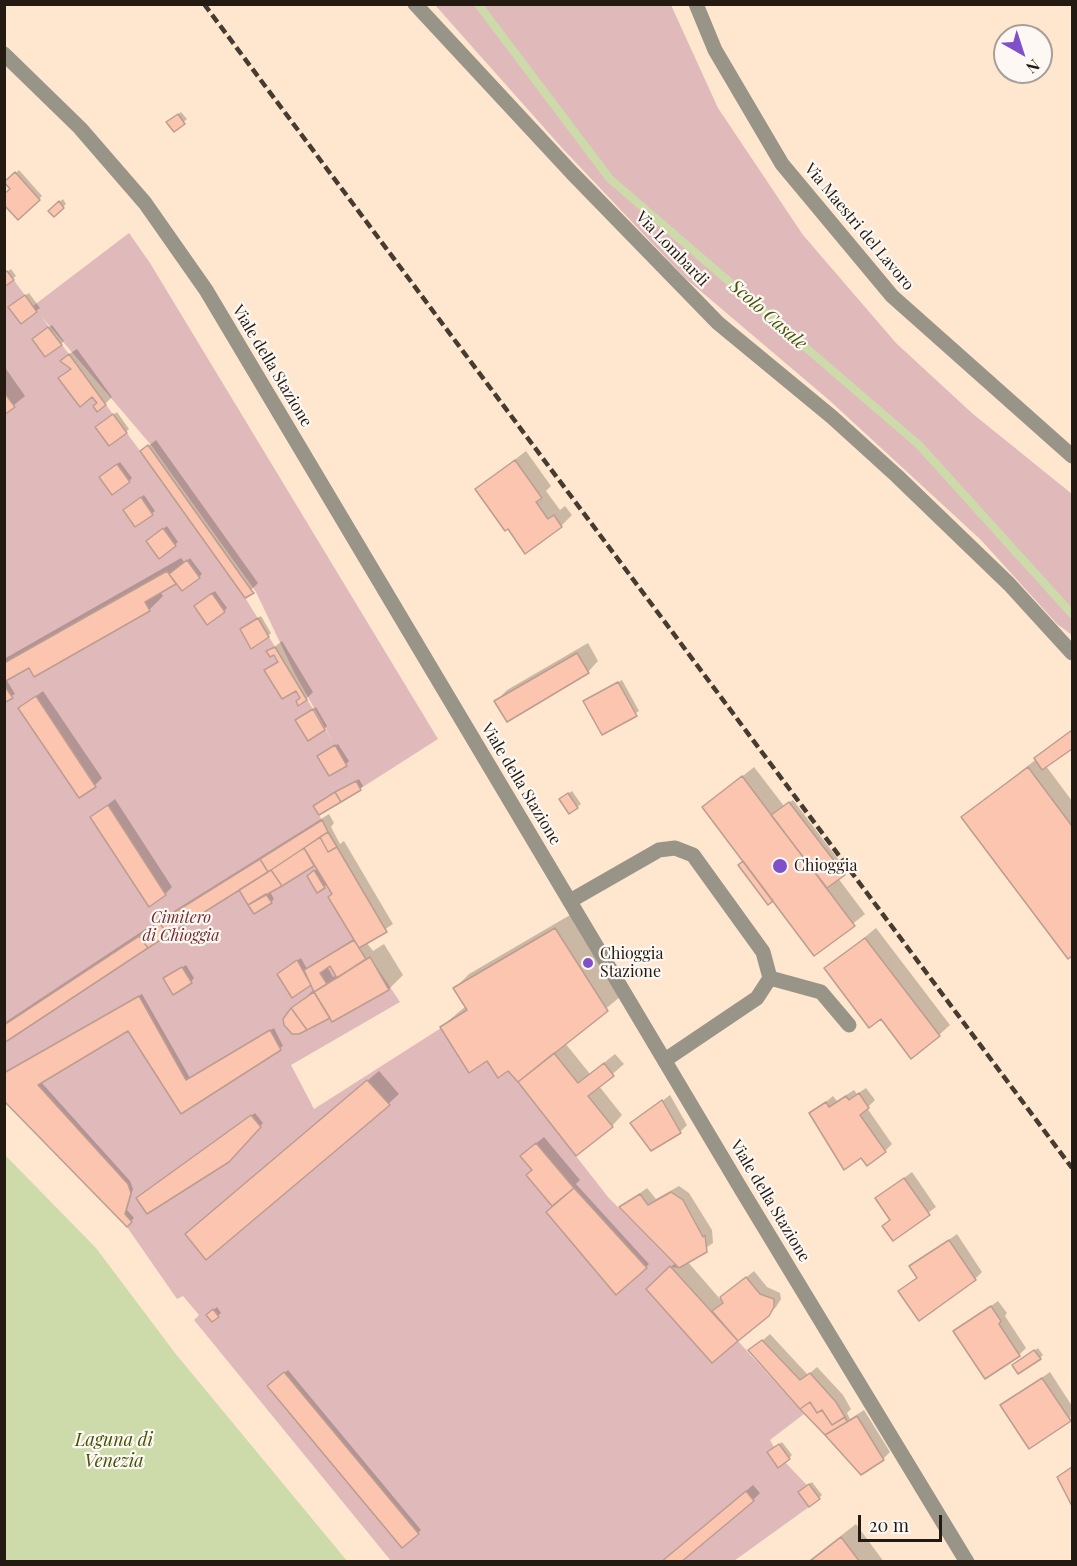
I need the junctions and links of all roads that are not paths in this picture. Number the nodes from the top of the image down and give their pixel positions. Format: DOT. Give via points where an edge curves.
graph roads {
  1 [pos="416,4"];
  2 [pos="696,4"];
  3 [pos="4,54"];
  4 [pos="1072,456"];
  5 [pos="1072,653"];
  6 [pos="570,901"];
  7 [pos="770,978"];
  8 [pos="849,1025"];
  9 [pos="665,1060"];
  10 [pos="967,1562"];
  1 -- 5 [label="street, Via Lombardi" via="718,323 897,476 995,570"];
  2 -- 4 [label="street, Via Maestri del Lavoro" via="716,50 782,164 892,296"];
  3 -- 6 [label="street, Viale della Stazione" via="80,128 145,203 206,290"];
  6 -- 7 [label="street" via="659,850 675,848 693,855 763,952"];
  6 -- 9 [label="street, Viale della Stazione"];
  7 -- 8 [label="street" via="821,992"];
  7 -- 9 [label="street" via="758,998"];
  9 -- 10 [label="street, Viale della Stazione"];
}
